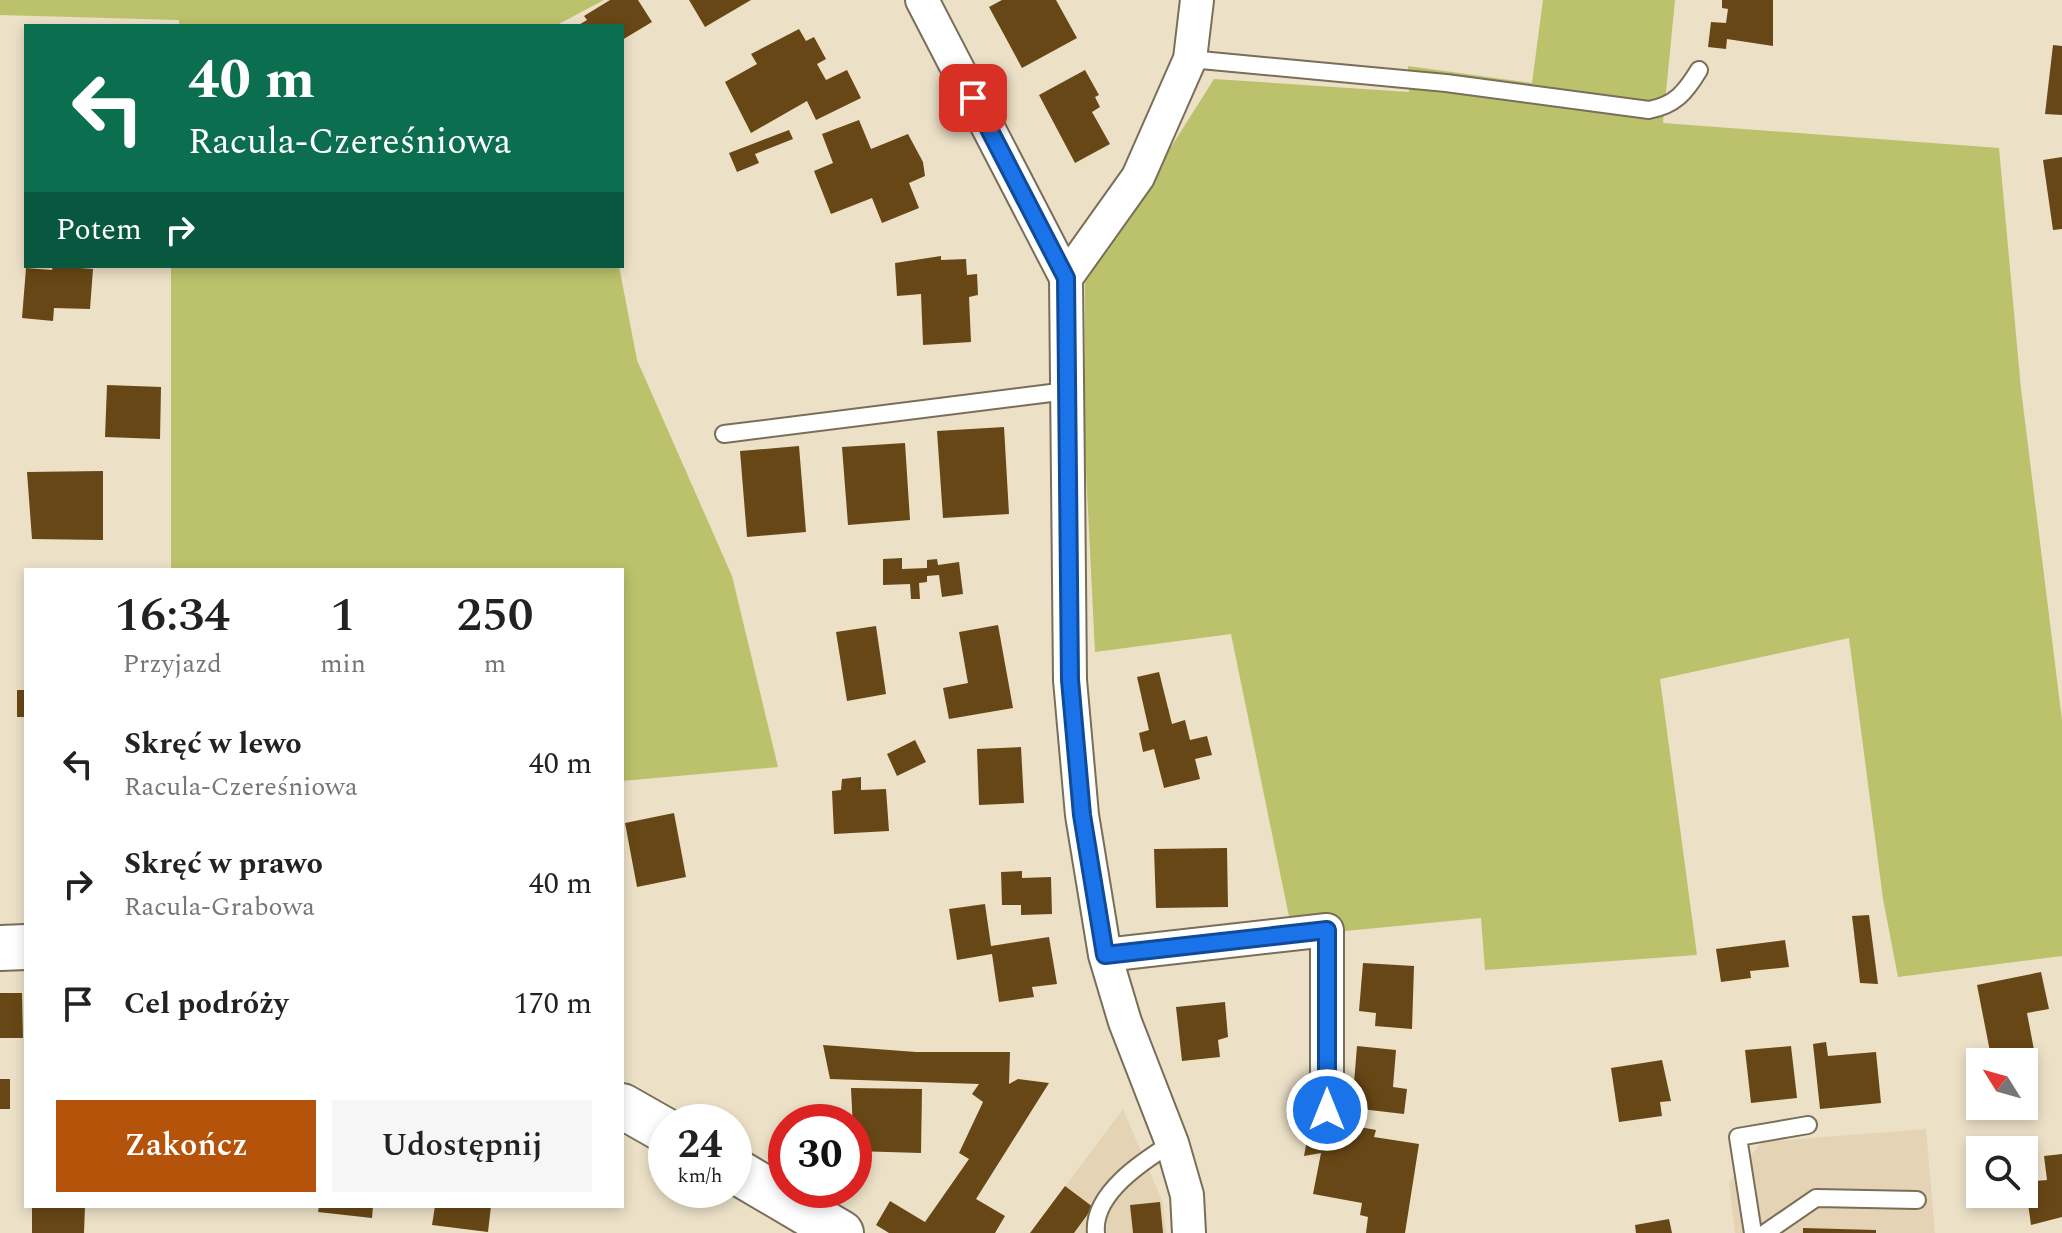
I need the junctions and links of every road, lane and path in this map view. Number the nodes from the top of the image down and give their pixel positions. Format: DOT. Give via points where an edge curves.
graph roads {
  1 [pos="922,0"];
  2 [pos="1197,0"];
  3 [pos="1190,59"];
  4 [pos="1699,70"];
  5 [pos="1066,278"];
  6 [pos="1067,391"];
  7 [pos="724,434"];
  8 [pos="24,947"];
  9 [pos="0,948"];
  10 [pos="1105,955"];
  11 [pos="624,1107"];
  12 [pos="1327,1110"];
  13 [pos="648,1121"];
  14 [pos="1808,1125"];
  15 [pos="1172,1143"];
  16 [pos="752,1181"];
  17 [pos="1917,1200"];
  18 [pos="841,1233"];
  19 [pos="1096,1233"];
  20 [pos="1189,1233"];
  21 [pos="1753,1233"];
  22 [pos="1765,1233"];
  1 -- 5 [label="street"];
  2 -- 3 [label="street"];
  3 -- 4 [label="lane" via="1446,83 1649,110 1668,106 1686,92"];
  3 -- 5 [label="street" via="1138,177"];
  5 -- 6 [label="street"];
  6 -- 7 [label="lane"];
  6 -- 10 [label="street" via="1070,680 1082,815"];
  8 -- 9 [label="street"];
  10 -- 12 [label="street" via="1327,930"];
  10 -- 15 [label="street"];
  11 -- 13 [label="street"];
  14 -- 21 [label="lane" via="1738,1137"];
  15 -- 19 [label="lane" via="1124,1174 1095,1222"];
  15 -- 20 [label="street" via="1187,1195"];
  16 -- 18 [label="street"];
  17 -- 22 [label="lane" via="1816,1198"];
}
